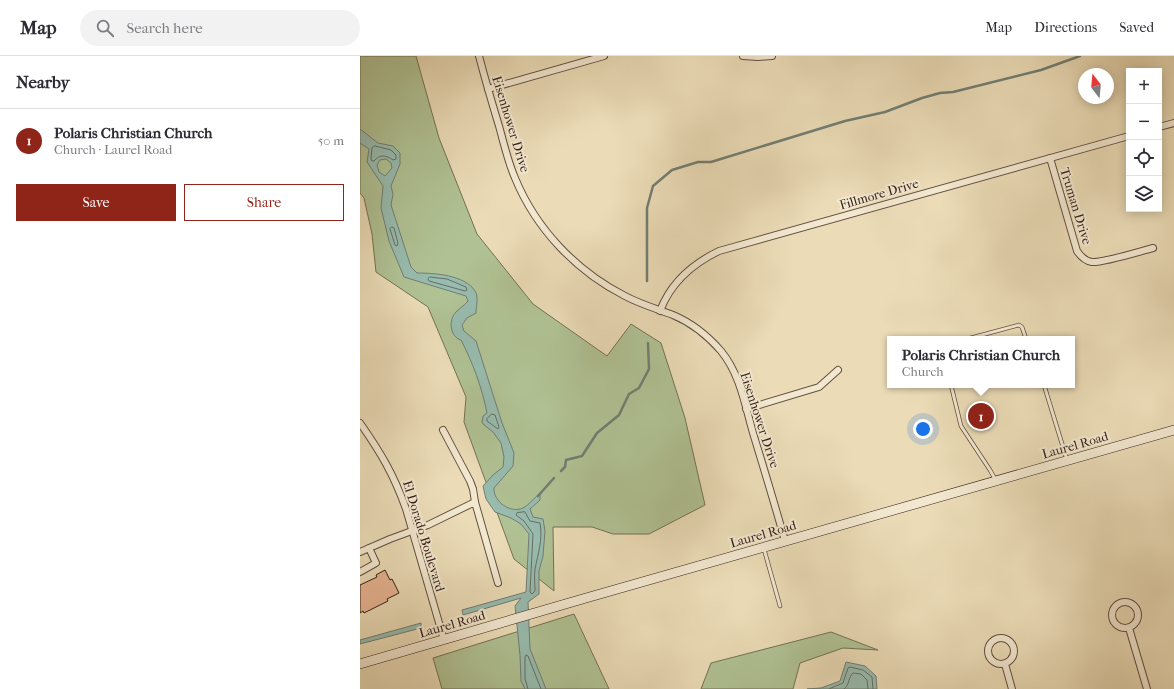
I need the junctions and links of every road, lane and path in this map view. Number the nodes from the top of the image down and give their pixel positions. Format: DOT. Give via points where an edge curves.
graph roads {
  1 [pos="479,56"];
  2 [pos="604,56"];
  3 [pos="743,56"];
  4 [pos="772,56"];
  5 [pos="488,89"];
  6 [pos="1174,123"];
  7 [pos="1162,126"];
  8 [pos="1126,137"];
  9 [pos="1050,158"];
  10 [pos="1153,248"];
  11 [pos="660,311"];
  12 [pos="978,336"];
  13 [pos="1025,336"];
  14 [pos="838,370"];
  15 [pos="953,388"];
  16 [pos="1045,388"];
  17 [pos="746,409"];
  18 [pos="360,423"];
  19 [pos="443,430"];
  20 [pos="1174,430"];
  21 [pos="1067,461"];
  22 [pos="995,481"];
  23 [pos="475,502"];
  24 [pos="412,531"];
  25 [pos="785,541"];
  26 [pos="763,547"];
  27 [pos="369,548"];
  28 [pos="360,552"];
  29 [pos="360,572"];
  30 [pos="498,584"];
  31 [pos="780,606"];
  32 [pos="1129,628"];
  33 [pos="444,640"];
  34 [pos="360,664"];
  35 [pos="1005,664"];
  36 [pos="1012,689"];
  37 [pos="1147,689"];
  1 -- 5 [label="street, Eisenhower Drive"];
  2 -- 5 [label="street"];
  3 -- 4 [label="street"];
  5 -- 11 [label="street, Eisenhower Drive" via="515,179 534,215 547,232 575,262 602,283 625,297"];
  6 -- 7 [label="street"];
  8 -- 9 [label="street, Fillmore Drive"];
  9 -- 10 [label="street, Truman Drive" via="1077,252 1081,257 1097,262"];
  9 -- 11 [label="street, Fillmore Drive" via="719,251 686,271 668,293"];
  11 -- 17 [label="street, Eisenhower Drive" via="686,321 712,340 733,371"];
  12 -- 13 [label="lane" via="1019,325"];
  14 -- 17 [label="street" via="820,387"];
  15 -- 22 [label="lane" via="961,426"];
  16 -- 21 [label="lane"];
  17 -- 25 [label="street, Eisenhower Drive"];
  18 -- 24 [label="street, El Dorado Boulevard" via="390,469 399,488"];
  19 -- 23 [label="street" via="474,489"];
  20 -- 21 [label="street, Laurel Road"];
  21 -- 22 [label="street, Laurel Road"];
  22 -- 25 [label="street, Laurel Road"];
  23 -- 24 [label="street"];
  23 -- 30 [label="street"];
  24 -- 27 [label="street"];
  24 -- 33 [label="street, El Dorado Boulevard"];
  25 -- 26 [label="street, Laurel Road"];
  26 -- 31 [label="lane"];
  26 -- 33 [label="street, Laurel Road"];
  27 -- 28 [label="street"];
  27 -- 29 [label="street" via="376,563"];
  32 -- 32 [label="street" via="1138,619 1138,611 1129,602 1121,603 1114,609 1112,617 1120,627"];
  32 -- 37 [label="street"];
  33 -- 34 [label="street, Laurel Road"];
  35 -- 35 [label="street" via="1014,654 1013,645 1007,639 998,638 988,646 988,655 996,664"];
  35 -- 36 [label="street"];
}
